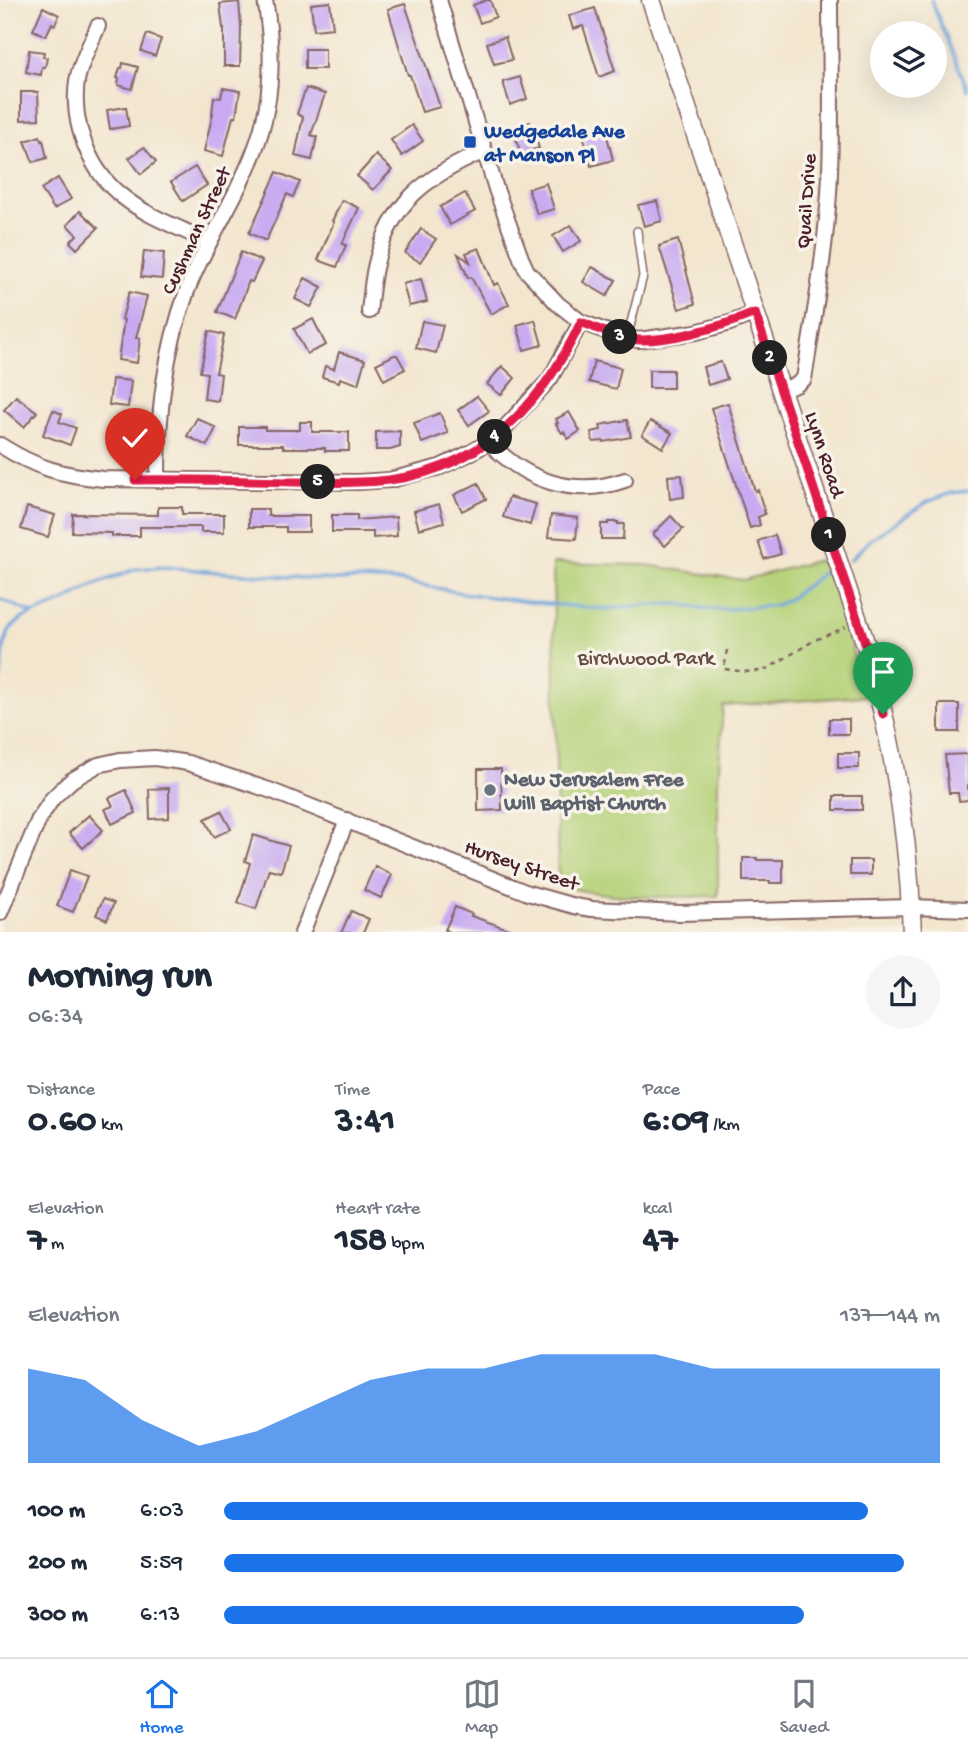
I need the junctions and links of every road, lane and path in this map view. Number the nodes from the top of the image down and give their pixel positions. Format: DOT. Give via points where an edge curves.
graph roads {
  1 [pos="265,0"];
  2 [pos="439,0"];
  3 [pos="651,0"];
  4 [pos="830,0"];
  5 [pos="98,26"];
  6 [pos="485,151"];
  7 [pos="637,231"];
  8 [pos="209,242"];
  9 [pos="369,311"];
  10 [pos="755,313"];
  11 [pos="581,322"];
  12 [pos="626,338"];
  13 [pos="781,390"];
  14 [pos="489,442"];
  15 [pos="0,445"];
  16 [pos="158,480"];
  17 [pos="625,480"];
  18 [pos="859,623"];
  19 [pos="807,645"];
  20 [pos="809,649"];
  21 [pos="727,650"];
  22 [pos="347,820"];
  23 [pos="911,906"];
  24 [pos="968,909"];
  25 [pos="0,913"];
  26 [pos="302,932"];
  27 [pos="912,932"];
  1 -- 8 [label="street, Cushman Street" via="271,57 264,120 242,180"];
  2 -- 6 [label="street"];
  3 -- 10 [label="street, Lynn Road"];
  4 -- 13 [label="street, Quail Drive" via="826,224 804,379"];
  5 -- 8 [label="street" via="79,72 77,93 79,128 92,160 131,204"];
  6 -- 9 [label="street" via="455,163 424,184 397,213 376,263"];
  6 -- 11 [label="street" via="527,271"];
  7 -- 12 [label="lane" via="643,276"];
  8 -- 16 [label="street, Cushman Street" via="176,326 163,382"];
  10 -- 12 [label="street" via="696,332"];
  10 -- 13 [label="street, Lynn Road"];
  11 -- 12 [label="street"];
  11 -- 14 [label="street" via="550,379"];
  13 -- 18 [label="street, Lynn Road"];
  14 -- 16 [label="street" via="440,467 390,480"];
  14 -- 17 [label="street" via="506,458 559,486 597,487"];
  15 -- 16 [label="street" via="46,469 76,477"];
  18 -- 19 [label="path"];
  18 -- 23 [label="street, Lynn Road" via="891,751"];
  19 -- 20 [label="path"];
  19 -- 21 [label="path" via="767,669 751,672 724,669"];
  22 -- 23 [label="street, Hursey Street" via="528,893 592,909 680,913"];
  22 -- 25 [label="street, Hursey Street" via="188,763 138,758 98,765 52,799 39,819"];
  22 -- 26 [label="street"];
  23 -- 24 [label="street, Hursey Street"];
  23 -- 27 [label="street, Lynn Road"];
}
